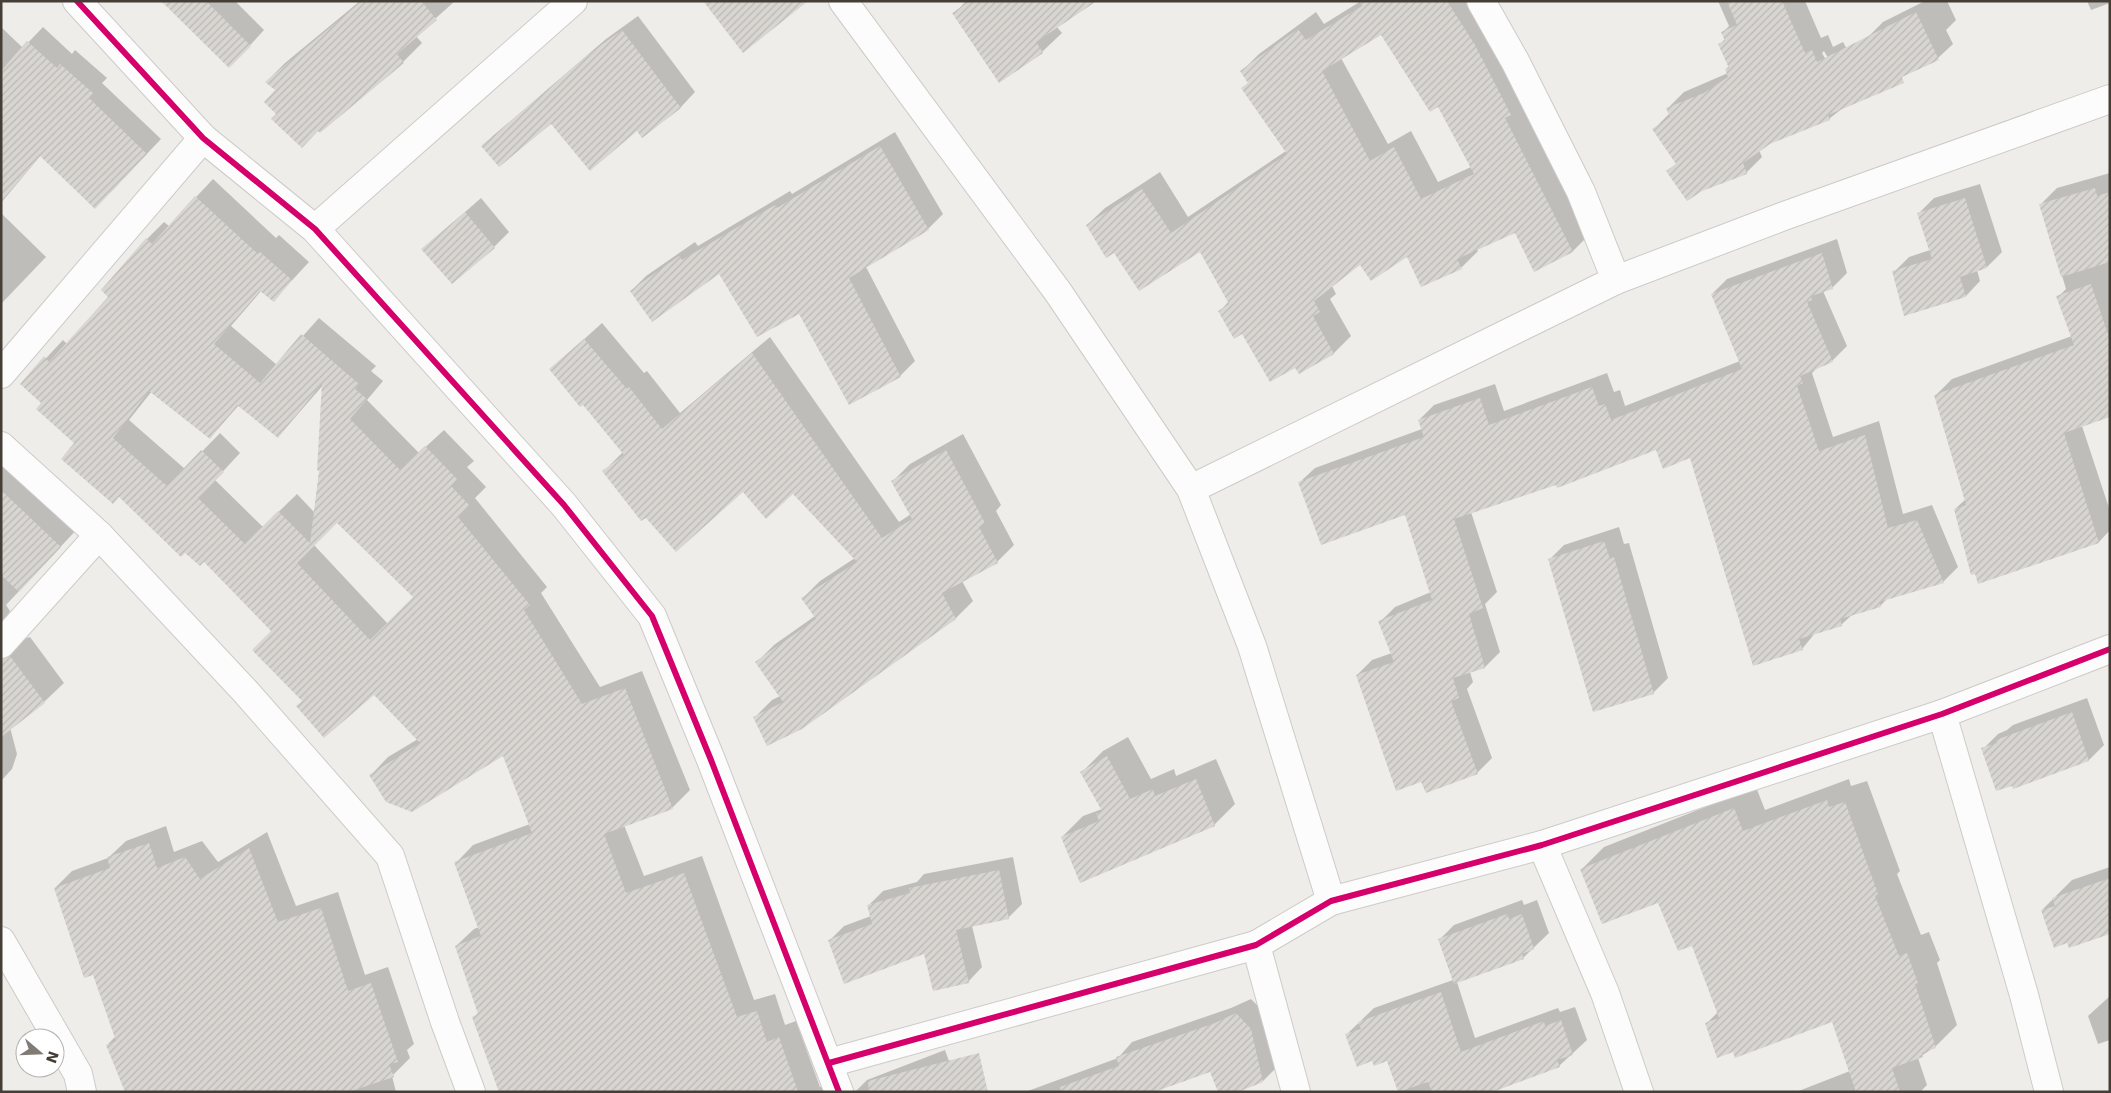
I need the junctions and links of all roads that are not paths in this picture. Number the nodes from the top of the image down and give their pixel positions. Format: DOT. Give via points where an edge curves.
graph roads {
  1 [pos="77,1"];
  2 [pos="573,1"];
  3 [pos="843,1"];
  4 [pos="1481,1"];
  5 [pos="2110,99"];
  6 [pos="203,138"];
  7 [pos="316,229"];
  8 [pos="1616,280"];
  9 [pos="1,374"];
  10 [pos="1,446"];
  11 [pos="1191,489"];
  12 [pos="99,535"];
  13 [pos="1,644"];
  14 [pos="2110,648"];
  15 [pos="1942,714"];
  16 [pos="1542,845"];
  17 [pos="1331,901"];
  18 [pos="1,941"];
  19 [pos="1256,945"];
  20 [pos="829,1063"];
  21 [pos="82,1092"];
  22 [pos="471,1092"];
  23 [pos="839,1092"];
  24 [pos="1296,1092"];
  25 [pos="1639,1092"];
  26 [pos="2049,1092"];
  1 -- 6 [label="street"];
  2 -- 7 [label="street"];
  3 -- 11 [label="street" via="1058,292"];
  4 -- 8 [label="street" via="1581,192"];
  5 -- 8 [label="street"];
  6 -- 7 [label="street"];
  6 -- 9 [label="street"];
  7 -- 20 [label="street" via="564,505 652,616"];
  8 -- 11 [label="street"];
  10 -- 12 [label="street"];
  11 -- 17 [label="street" via="1252,646"];
  12 -- 13 [label="street"];
  12 -- 22 [label="street" via="245,691 390,856 444,1022"];
  14 -- 15 [label="street"];
  15 -- 16 [label="street"];
  15 -- 26 [label="street"];
  16 -- 17 [label="street"];
  16 -- 25 [label="street" via="1605,993"];
  17 -- 19 [label="street"];
  18 -- 21 [label="street" via="78,1074"];
  19 -- 20 [label="street"];
  19 -- 24 [label="street"];
  20 -- 23 [label="street"];
}
